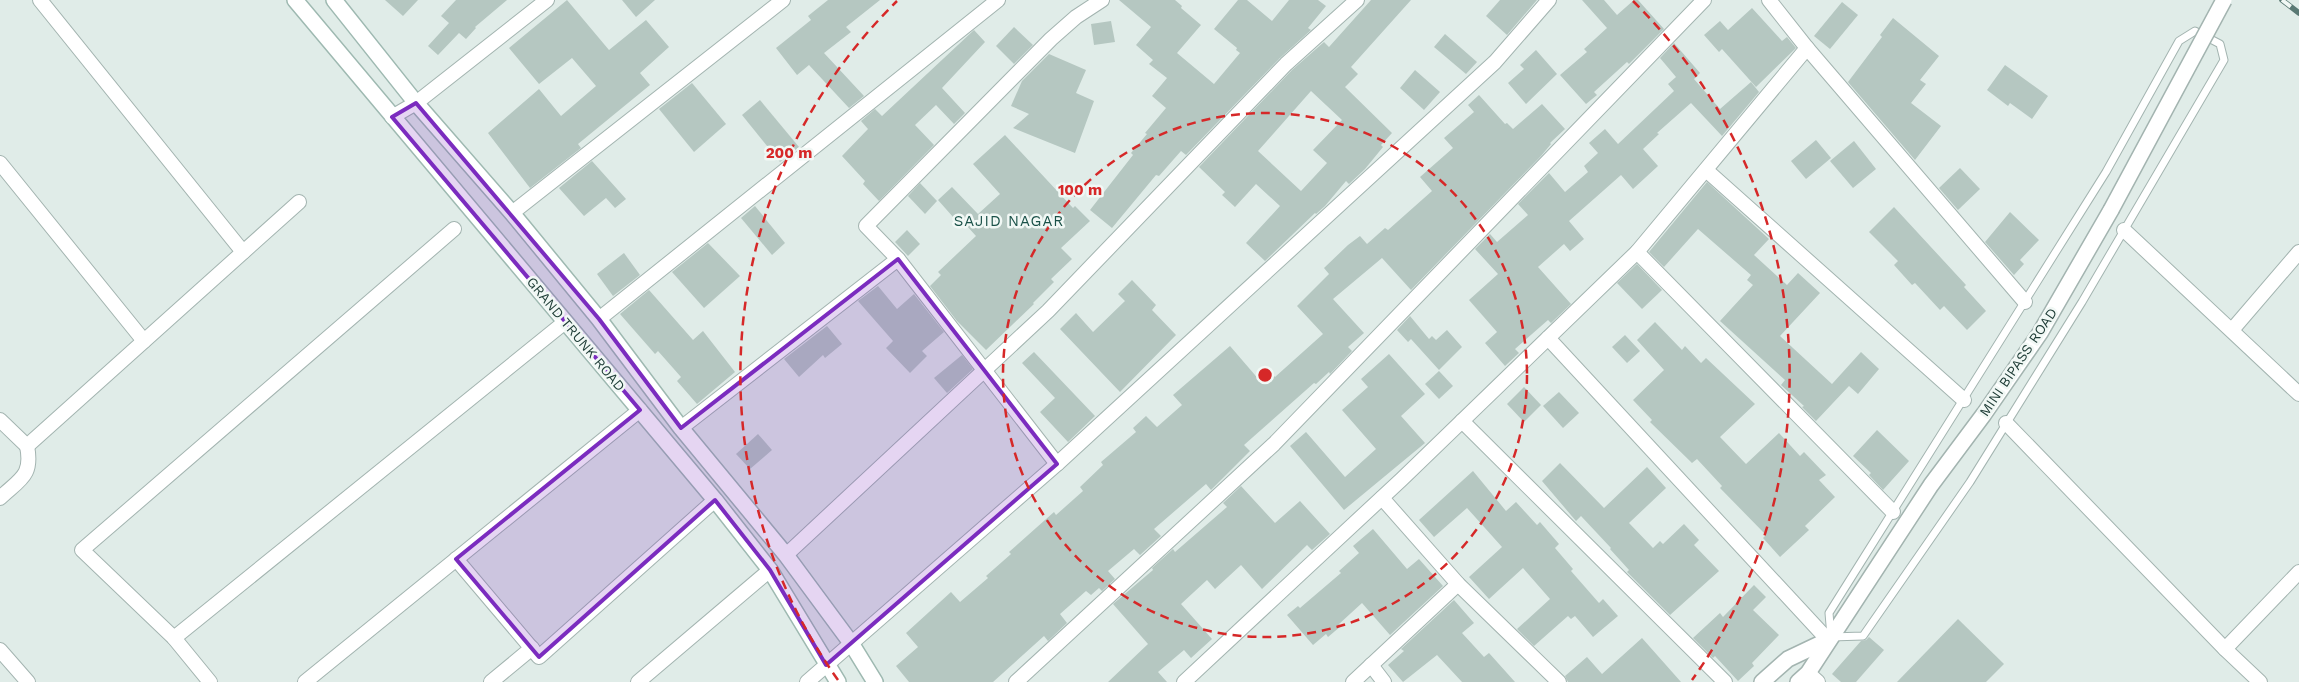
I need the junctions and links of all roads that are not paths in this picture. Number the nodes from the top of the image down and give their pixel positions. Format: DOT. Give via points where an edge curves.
graph roads {
  1 [pos="40,0"];
  2 [pos="295,0"];
  3 [pos="334,0"];
  4 [pos="547,0"];
  5 [pos="783,0"];
  6 [pos="998,0"];
  7 [pos="1102,0"];
  8 [pos="1358,0"];
  9 [pos="1549,0"];
  10 [pos="1704,0"];
  11 [pos="1770,0"];
  12 [pos="2224,0"];
  13 [pos="1807,48"];
  14 [pos="416,102"];
  15 [pos="392,117"];
  16 [pos="0,163"];
  17 [pos="1706,170"];
  18 [pos="299,202"];
  19 [pos="512,213"];
  20 [pos="454,230"];
  21 [pos="2124,230"];
  22 [pos="243,252"];
  23 [pos="1637,252"];
  24 [pos="2299,252"];
  25 [pos="898,259"];
  26 [pos="2025,302"];
  27 [pos="599,319"];
  28 [pos="565,322"];
  29 [pos="2232,330"];
  30 [pos="1548,338"];
  31 [pos="144,341"];
  32 [pos="984,370"];
  33 [pos="2299,394"];
  34 [pos="1964,400"];
  35 [pos="640,410"];
  36 [pos="0,420"];
  37 [pos="1462,421"];
  38 [pos="2006,424"];
  39 [pos="681,428"];
  40 [pos="27,446"];
  41 [pos="1057,464"];
  42 [pos="0,498"];
  43 [pos="1382,498"];
  44 [pos="715,500"];
  45 [pos="1893,512"];
  46 [pos="786,555"];
  47 [pos="456,559"];
  48 [pos="770,570"];
  49 [pos="2299,572"];
  50 [pos="1458,584"];
  51 [pos="174,638"];
  52 [pos="1829,638"];
  53 [pos="851,643"];
  54 [pos="532,648"];
  55 [pos="2225,649"];
  56 [pos="0,650"];
  57 [pos="826,665"];
  58 [pos="1371,665"];
  59 [pos="1808,679"];
  60 [pos="28,682"];
  61 [pos="210,682"];
  62 [pos="305,682"];
  63 [pos="491,682"];
  64 [pos="638,682"];
  65 [pos="807,682"];
  66 [pos="838,682"];
  67 [pos="875,682"];
  68 [pos="1016,682"];
  69 [pos="1184,682"];
  70 [pos="1353,682"];
  71 [pos="1384,682"];
  72 [pos="1559,682"];
  73 [pos="1725,682"];
  74 [pos="1762,682"];
  75 [pos="2260,682"];
  1 -- 22 [label="street"];
  2 -- 15 [label="main road, GRAND TRUNK ROAD"];
  3 -- 14 [label="main road"];
  4 -- 14 [label="street"];
  5 -- 19 [label="street"];
  6 -- 27 [label="street"];
  7 -- 25 [label="street" via="1052,38 866,226"];
  8 -- 32 [label="street" via="1286,64 1048,311"];
  9 -- 41 [label="street" via="1495,62"];
  10 -- 68 [label="street" via="1274,444"];
  11 -- 13 [label="street"];
  12 -- 52 [label="main road, MINI BIPASS ROAD, bridge" via="2111,210 2040,333"];
  13 -- 17 [label="street"];
  13 -- 26 [label="street"];
  14 -- 15 [label="street"];
  14 -- 19 [label="main road"];
  15 -- 28 [label="main road, GRAND TRUNK ROAD"];
  16 -- 31 [label="street"];
  17 -- 23 [label="street"];
  17 -- 34 [label="street"];
  18 -- 22 [label="street"];
  19 -- 27 [label="main road"];
  20 -- 51 [label="street" via="82,550"];
  21 -- 26 [label="lane" via="2224,60 2220,44 2195,31 2179,41 2106,172"];
  21 -- 29 [label="street"];
  21 -- 38 [label="lane"];
  22 -- 31 [label="street"];
  23 -- 30 [label="street"];
  23 -- 45 [label="street"];
  24 -- 29 [label="street"];
  25 -- 32 [label="street"];
  25 -- 39 [label="street"];
  26 -- 34 [label="lane"];
  27 -- 39 [label="main road"];
  28 -- 35 [label="main road, GRAND TRUNK ROAD"];
  28 -- 51 [label="street"];
  29 -- 33 [label="street"];
  30 -- 37 [label="street"];
  30 -- 52 [label="street"];
  31 -- 40 [label="street"];
  32 -- 41 [label="street"];
  32 -- 46 [label="street"];
  34 -- 45 [label="lane"];
  35 -- 44 [label="main road, GRAND TRUNK ROAD"];
  35 -- 47 [label="street"];
  36 -- 40 [label="street"];
  37 -- 43 [label="street"];
  37 -- 73 [label="street"];
  38 -- 52 [label="lane" via="1970,482 1863,636"];
  38 -- 55 [label="street"];
  39 -- 46 [label="main road"];
  40 -- 42 [label="street" via="28,471"];
  41 -- 53 [label="street"];
  43 -- 50 [label="street"];
  43 -- 69 [label="street"];
  44 -- 48 [label="main road, GRAND TRUNK ROAD"];
  44 -- 54 [label="street" via="539,657"];
  45 -- 52 [label="lane" via="1829,613"];
  46 -- 53 [label="main road"];
  47 -- 54 [label="street"];
  47 -- 62 [label="street"];
  48 -- 57 [label="main road, GRAND TRUNK ROAD"];
  48 -- 64 [label="street"];
  49 -- 55 [label="street"];
  50 -- 58 [label="street"];
  50 -- 72 [label="street"];
  51 -- 61 [label="street"];
  52 -- 59 [label="main road, MINI BIPASS ROAD"];
  52 -- 74 [label="main road" via="1788,658"];
  53 -- 57 [label="street"];
  53 -- 67 [label="main road"];
  54 -- 63 [label="street"];
  55 -- 75 [label="street"];
  56 -- 60 [label="street"];
  57 -- 65 [label="street"];
  57 -- 66 [label="main road, GRAND TRUNK ROAD"];
  58 -- 70 [label="street"];
  58 -- 71 [label="street"];
}
